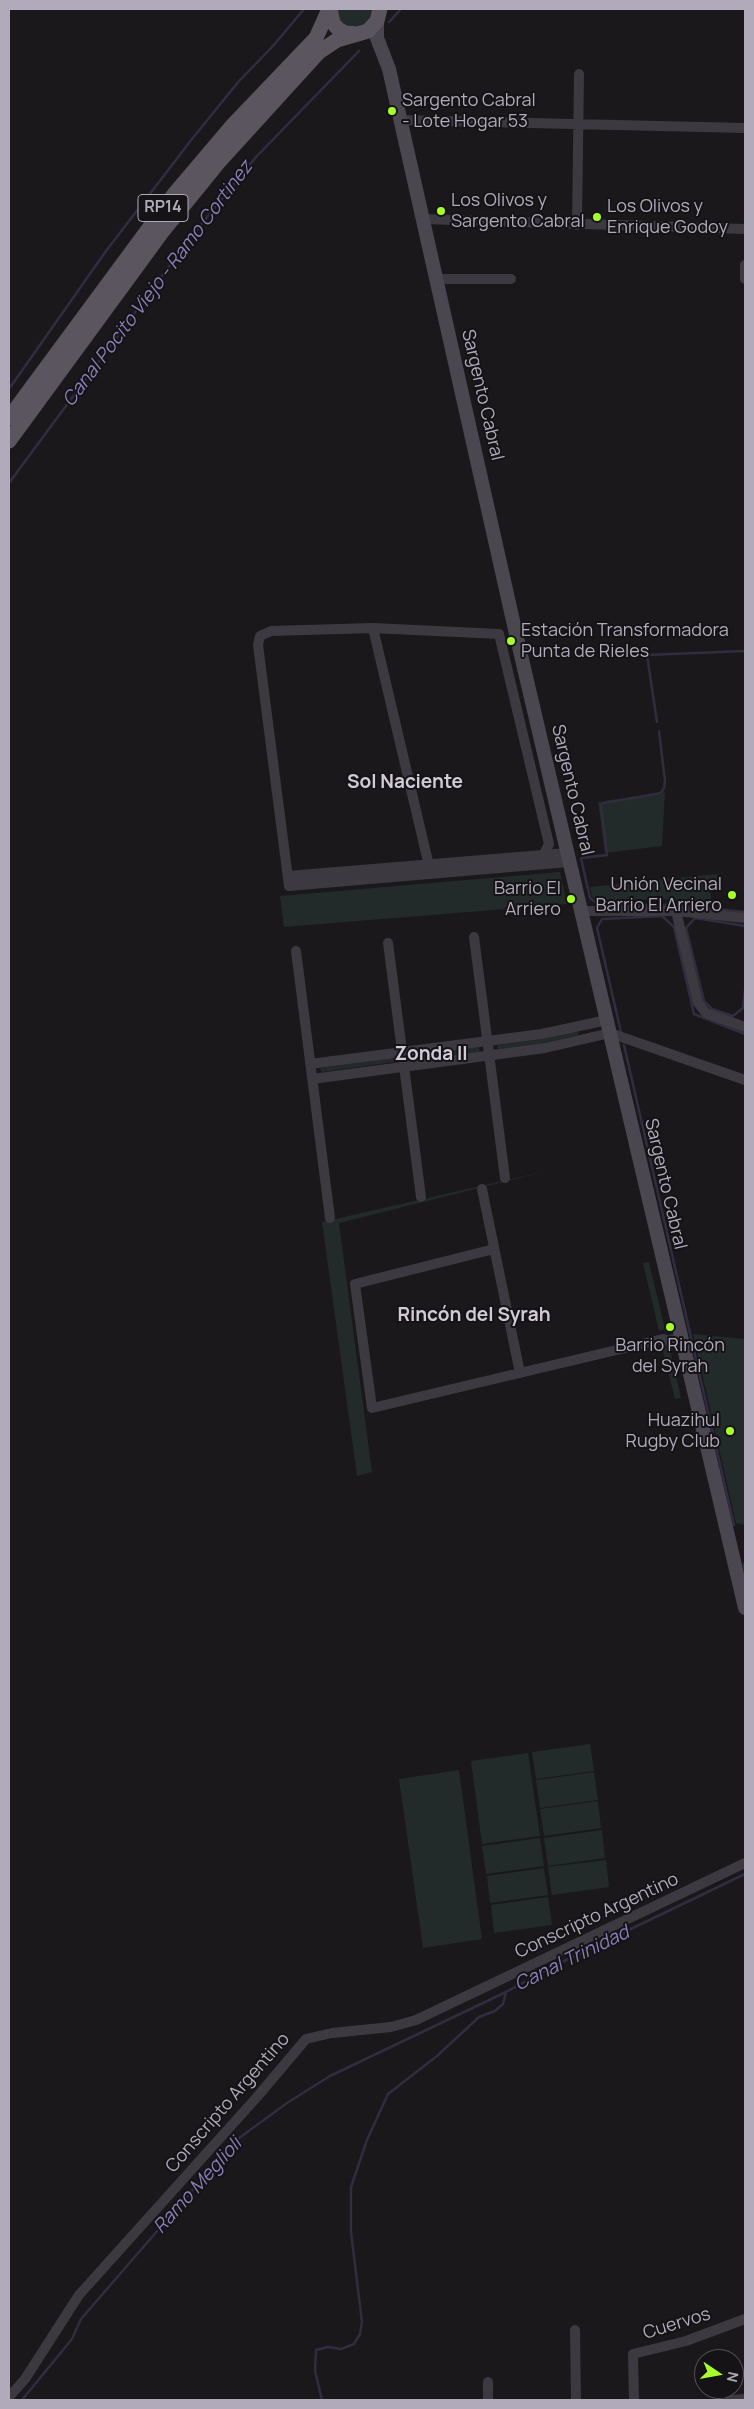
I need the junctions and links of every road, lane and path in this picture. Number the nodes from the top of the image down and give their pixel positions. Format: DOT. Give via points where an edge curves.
graph roads {
  1 [pos="329,9"];
  2 [pos="379,15"];
  3 [pos="367,35"];
  4 [pos="579,74"];
  5 [pos="400,120"];
  6 [pos="578,125"];
  7 [pos="745,128"];
  8 [pos="423,219"];
  9 [pos="577,225"];
  10 [pos="745,229"];
  11 [pos="745,265"];
  12 [pos="437,279"];
  13 [pos="511,279"];
  14 [pos="745,279"];
  15 [pos="9,418"];
  16 [pos="9,441"];
  17 [pos="374,628"];
  18 [pos="543,856"];
  19 [pos="568,858"];
  20 [pos="519,862"];
  21 [pos="430,869"];
  22 [pos="676,910"];
  23 [pos="581,911"];
  24 [pos="745,918"];
  25 [pos="474,937"];
  26 [pos="388,943"];
  27 [pos="296,951"];
  28 [pos="609,1026"];
  29 [pos="745,1027"];
  30 [pos="488,1041"];
  31 [pos="402,1052"];
  32 [pos="490,1055"];
  33 [pos="310,1064"];
  34 [pos="404,1066"];
  35 [pos="312,1078"];
  36 [pos="745,1080"];
  37 [pos="505,1178"];
  38 [pos="482,1189"];
  39 [pos="421,1197"];
  40 [pos="330,1218"];
  41 [pos="494,1249"];
  42 [pos="680,1334"];
  43 [pos="520,1373"];
  44 [pos="745,1608"];
  45 [pos="745,1863"];
  46 [pos="745,2319"];
  47 [pos="575,2330"];
  48 [pos="488,2382"];
  49 [pos="9,2398"];
  50 [pos="745,2399"];
  51 [pos="488,2400"];
  52 [pos="576,2400"];
  53 [pos="634,2400"];
  54 [pos="730,2400"];
  1 -- 3 [label="main road, RP14" via="338,29"];
  1 -- 15 [label="main road, RP14" via="316,38 231,127 175,193"];
  2 -- 3 [label="main road, RP14"];
  3 -- 5 [label="main road, Sargento Cabral" via="389,69"];
  3 -- 16 [label="main road, RP14" via="337,40 319,52 231,147 162,232"];
  4 -- 6 [label="street"];
  5 -- 6 [label="street"];
  5 -- 8 [label="main road, Sargento Cabral"];
  6 -- 7 [label="street"];
  6 -- 9 [label="street"];
  8 -- 9 [label="street"];
  8 -- 12 [label="main road, Sargento Cabral"];
  9 -- 10 [label="street"];
  11 -- 14 [label="street"];
  12 -- 13 [label="street"];
  12 -- 19 [label="main road, Sargento Cabral"];
  17 -- 18 [label="street" via="499,634 549,844"];
  17 -- 21 [label="street"];
  17 -- 21 [label="street" via="271,631 263,633 258,640 288,876"];
  18 -- 19 [label="street"];
  18 -- 20 [label="street"];
  19 -- 20 [label="street"];
  19 -- 23 [label="main road, Sargento Cabral"];
  20 -- 21 [label="street"];
  22 -- 23 [label="street"];
  22 -- 24 [label="street"];
  22 -- 29 [label="street" via="698,1003 706,1013"];
  23 -- 28 [label="main road, Sargento Cabral"];
  25 -- 30 [label="street"];
  26 -- 31 [label="street"];
  27 -- 33 [label="street"];
  28 -- 30 [label="street"];
  28 -- 32 [label="street" via="545,1048"];
  28 -- 36 [label="street"];
  28 -- 42 [label="main road, Sargento Cabral"];
  30 -- 31 [label="street"];
  30 -- 32 [label="street"];
  31 -- 33 [label="street"];
  31 -- 34 [label="street"];
  32 -- 34 [label="street"];
  32 -- 37 [label="street"];
  33 -- 35 [label="street"];
  34 -- 35 [label="street"];
  34 -- 39 [label="street"];
  35 -- 40 [label="street"];
  38 -- 41 [label="street"];
  41 -- 43 [label="street"];
  41 -- 43 [label="street" via="355,1284 372,1408"];
  42 -- 43 [label="street" via="668,1341 663,1339"];
  42 -- 44 [label="main road, Sargento Cabral"];
  45 -- 49 [label="street, Conscripto Argentino" via="416,2020 391,2027 316,2035 306,2039 79,2295 25,2379"];
  46 -- 53 [label="street, Cuervos" via="686,2341 633,2354"];
  47 -- 52 [label="street"];
  48 -- 51 [label="street"];
  50 -- 54 [label="street"];
}
